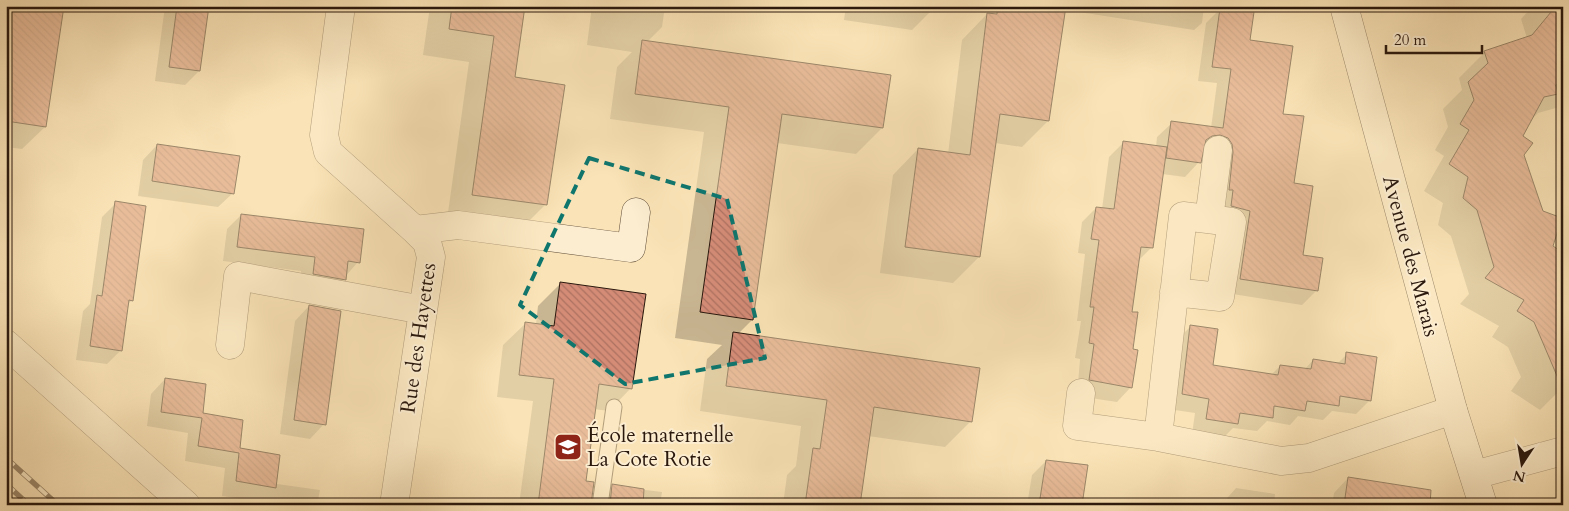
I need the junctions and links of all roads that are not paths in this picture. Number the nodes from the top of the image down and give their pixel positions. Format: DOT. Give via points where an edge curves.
graph roads {
  1 [pos="341,6"];
  2 [pos="1344,6"];
  3 [pos="1218,150"];
  4 [pos="636,212"];
  5 [pos="1209,219"];
  6 [pos="415,230"];
  7 [pos="1174,292"];
  8 [pos="423,310"];
  9 [pos="6,344"];
  10 [pos="230,345"];
  11 [pos="1081,393"];
  12 [pos="614,408"];
  13 [pos="1453,410"];
  14 [pos="1158,437"];
  15 [pos="1563,450"];
  16 [pos="1474,475"];
  17 [pos="186,505"];
  18 [pos="394,505"];
  19 [pos="600,505"];
  20 [pos="1483,505"];
  1 -- 6 [label="street, Rue des Hayettes" via="324,135 328,152"];
  2 -- 13 [label="street, Avenue des Marais"];
  3 -- 5 [label="street"];
  4 -- 6 [label="street" via="631,248 458,225"];
  5 -- 7 [label="street" via="1183,216"];
  5 -- 7 [label="street" via="1232,222 1220,297"];
  6 -- 8 [label="street, Rue des Hayettes" via="427,242 431,258"];
  7 -- 14 [label="street"];
  8 -- 10 [label="street" via="238,276"];
  8 -- 18 [label="street, Rue des Hayettes"];
  9 -- 17 [label="street"];
  11 -- 14 [label="street" via="1077,426"];
  12 -- 19 [label="lane"];
  13 -- 14 [label="street" via="1309,458 1281,461"];
  13 -- 16 [label="street, Avenue des Marais"];
  15 -- 16 [label="street"];
  16 -- 20 [label="street, Avenue des Marais"];
}
